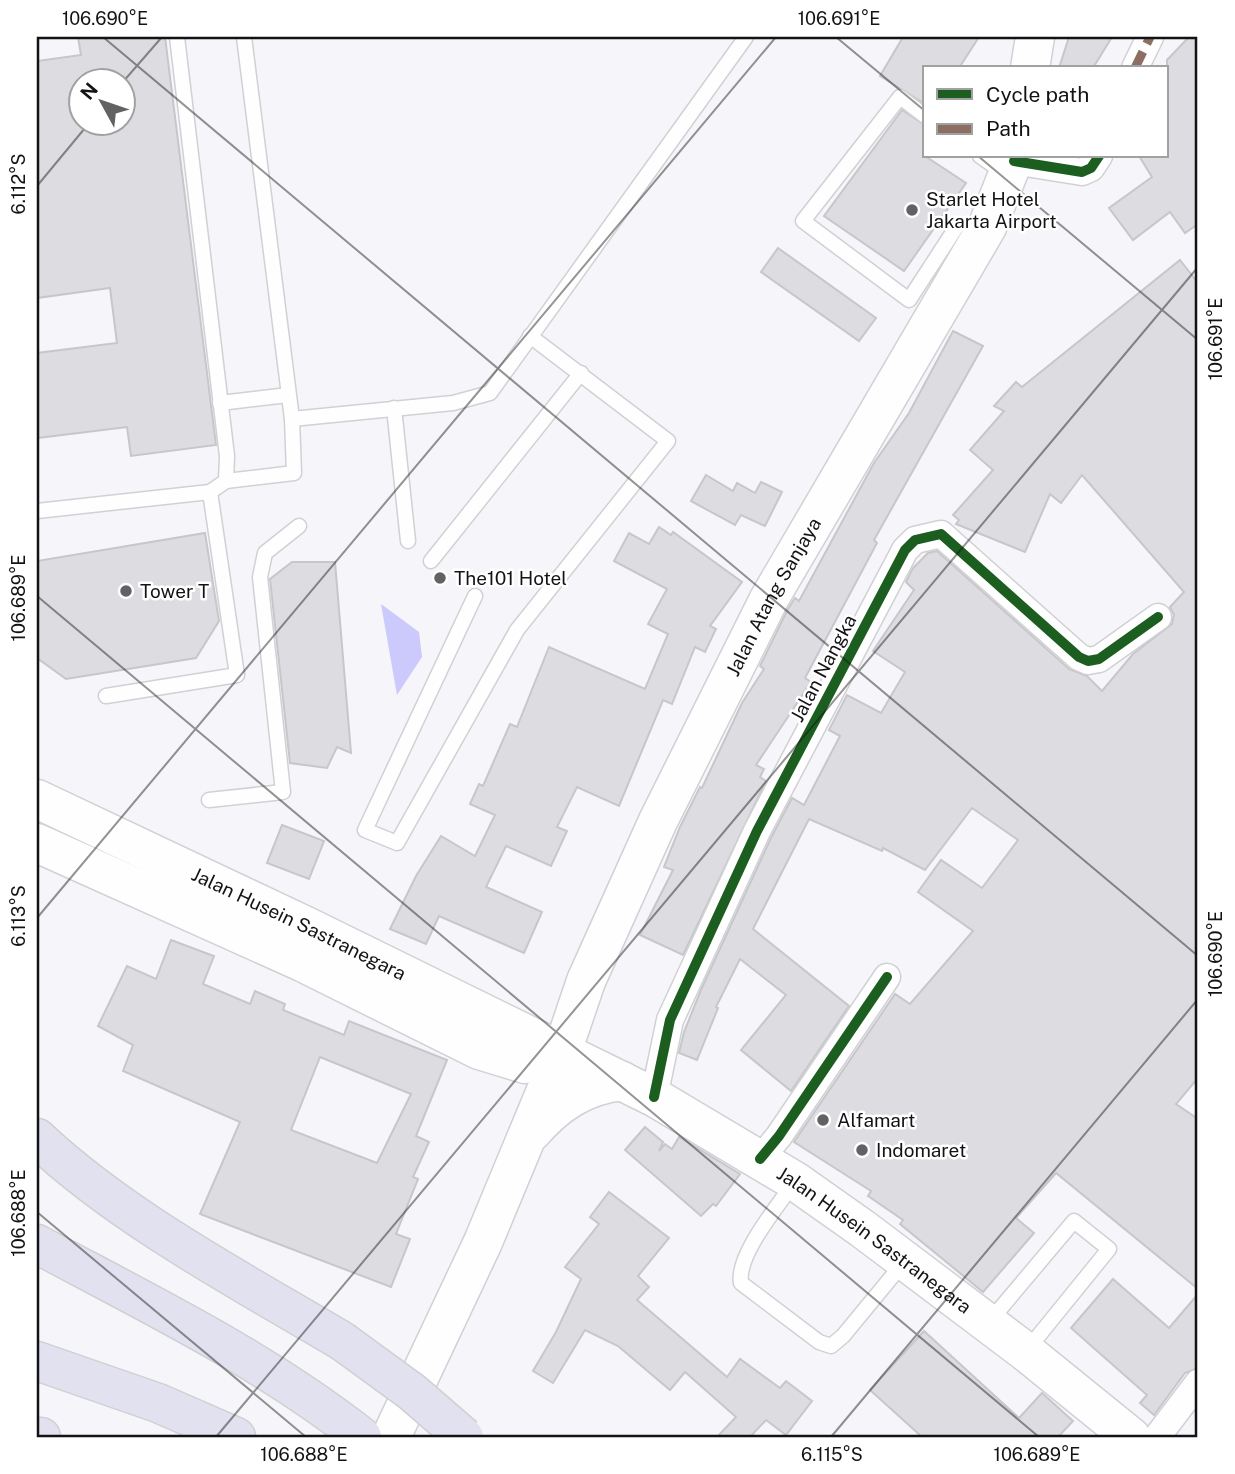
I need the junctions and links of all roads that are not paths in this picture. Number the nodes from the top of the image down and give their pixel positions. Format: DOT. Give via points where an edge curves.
graph roads {
  1 [pos="177,37"];
  2 [pos="244,37"];
  3 [pos="746,37"];
  4 [pos="1035,37"];
  5 [pos="1150,37"];
  6 [pos="1030,66"];
  7 [pos="1136,66"];
  8 [pos="923,114"];
  9 [pos="1004,162"];
  10 [pos="1081,165"];
  11 [pos="957,226"];
  12 [pos="922,309"];
  13 [pos="530,336"];
  14 [pos="581,373"];
  15 [pos="288,395"];
  16 [pos="220,403"];
  17 [pos="394,408"];
  18 [pos="292,419"];
  19 [pos="226,481"];
  20 [pos="210,492"];
  21 [pos="37,511"];
  22 [pos="299,526"];
  23 [pos="408,541"];
  24 [pos="431,561"];
  25 [pos="475,596"];
  26 [pos="1158,617"];
  27 [pos="106,696"];
  28 [pos="37,799"];
  29 [pos="209,800"];
  30 [pos="37,843"];
  31 [pos="305,945"];
  32 [pos="887,978"];
  33 [pos="586,981"];
  34 [pos="497,1018"];
  35 [pos="562,1052"];
  36 [pos="637,1089"];
  37 [pos="37,1138"];
  38 [pos="523,1142"];
  39 [pos="760,1159"];
  40 [pos="795,1181"];
  41 [pos="37,1244"];
  42 [pos="905,1261"];
  43 [pos="988,1323"];
  44 [pos="1026,1352"];
  45 [pos="37,1361"];
  46 [pos="1198,1383"];
  47 [pos="236,1437"];
  48 [pos="362,1437"];
  49 [pos="391,1437"];
  50 [pos="464,1437"];
  51 [pos="1131,1437"];
  52 [pos="1157,1437"];
  1 -- 16 [label="lane"];
  2 -- 15 [label="lane"];
  3 -- 13 [label="lane"];
  4 -- 6 [label="main road"];
  5 -- 7 [label="street"];
  8 -- 12 [label="lane" via="900,96 803,221"];
  9 -- 10 [label="street"];
  9 -- 12 [label="main road, Jalan Atang Sanjaya" via="987,227"];
  11 -- 12 [label="lane"];
  12 -- 33 [label="main road, Jalan Atang Sanjaya" via="769,599 658,821"];
  13 -- 14 [label="lane"];
  13 -- 17 [label="lane" via="490,393 453,403"];
  14 -- 24 [label="lane"];
  14 -- 25 [label="lane" via="668,441 517,631 397,843 365,830"];
  15 -- 16 [label="lane"];
  15 -- 18 [label="lane"];
  16 -- 19 [label="lane"];
  17 -- 18 [label="lane"];
  17 -- 23 [label="lane"];
  18 -- 19 [label="lane" via="294,473"];
  19 -- 20 [label="lane"];
  20 -- 21 [label="lane"];
  20 -- 27 [label="lane" via="237,675"];
  22 -- 29 [label="lane" via="265,553 260,577 283,792"];
  26 -- 36 [label="street, Jalan Nangka" via="1099,659 1088,660 1079,657 941,534 915,540 905,550 757,831"];
  28 -- 31 [label="main road, Jalan Husein Sastranegara"];
  30 -- 31 [label="main road, Jalan Husein Sastranegara"];
  31 -- 34 [label="main road, Jalan Husein Sastranegara"];
  31 -- 35 [label="main road, Jalan Husein Sastranegara" via="479,1050 525,1063"];
  32 -- 39 [label="street"];
  33 -- 34 [label="main road" via="543,1013 525,1019"];
  33 -- 35 [label="main road, Jalan Atang Sanjaya"];
  33 -- 36 [label="main road" via="590,1032 601,1054"];
  34 -- 35 [label="main road, Jalan Husein Sastranegara"];
  35 -- 36 [label="main road, Jalan Husein Sastranegara"];
  35 -- 38 [label="main road"];
  36 -- 38 [label="main road" via="601,1084 578,1093"];
  36 -- 39 [label="main road, Jalan Husein Sastranegara"];
  37 -- 50 [label="highway, bridge" via="131,1210 342,1341"];
  38 -- 49 [label="main road" via="483,1242"];
  39 -- 40 [label="main road, Jalan Husein Sastranegara"];
  40 -- 42 [label="main road, Jalan Husein Sastranegara"];
  40 -- 42 [label="lane" via="739,1272 741,1283 819,1342 831,1346 843,1335"];
  41 -- 48 [label="highway" via="318,1403"];
  42 -- 43 [label="main road, Jalan Husein Sastranegara"];
  43 -- 44 [label="main road, Jalan Husein Sastranegara"];
  43 -- 44 [label="lane" via="1074,1221 1109,1249"];
  44 -- 51 [label="main road, Jalan Husein Sastranegara"];
  45 -- 47 [label="highway"];
  46 -- 52 [label="street"];
}
